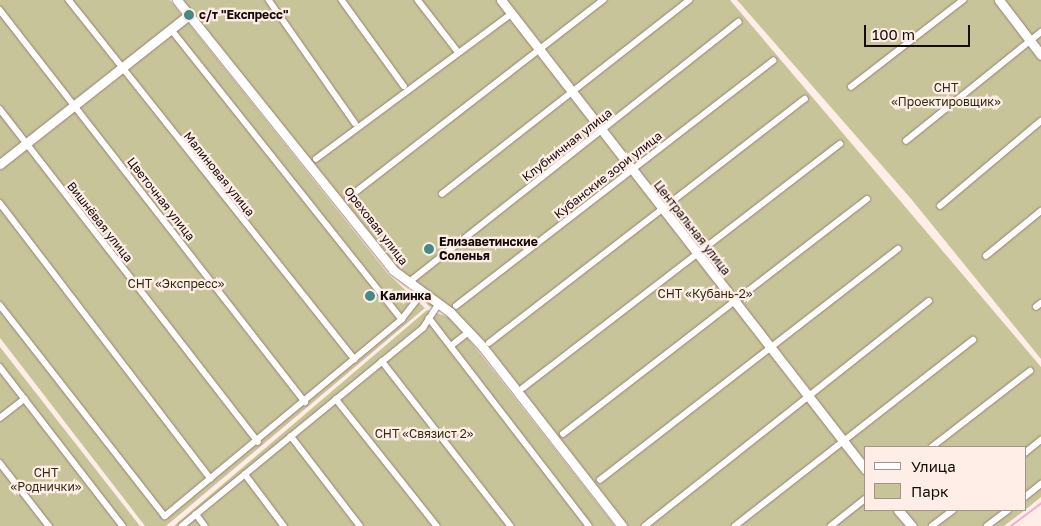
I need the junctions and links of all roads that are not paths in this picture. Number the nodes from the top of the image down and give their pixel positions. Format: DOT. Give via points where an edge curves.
graph roads {
  1 [pos="69,0"];
  2 [pos="177,0"];
  3 [pos="269,0"];
  4 [pos="342,0"];
  5 [pos="418,0"];
  6 [pos="501,0"];
  7 [pos="603,0"];
  8 [pos="689,0"];
  9 [pos="963,0"];
  10 [pos="999,0"];
  11 [pos="0,10"];
  12 [pos="189,15"];
  13 [pos="510,15"];
  14 [pos="738,22"];
  15 [pos="171,29"];
  16 [pos="1041,32"];
  17 [pos="1030,41"];
  18 [pos="456,49"];
  19 [pos="538,53"];
  20 [pos="1041,55"];
  21 [pos="773,61"];
  22 [pos="121,67"];
  23 [pos="404,86"];
  24 [pos="852,87"];
  25 [pos="570,92"];
  26 [pos="805,98"];
  27 [pos="74,105"];
  28 [pos="0,108"];
  29 [pos="1041,121"];
  30 [pos="354,123"];
  31 [pos="600,131"];
  32 [pos="906,141"];
  33 [pos="26,143"];
  34 [pos="840,144"];
  35 [pos="316,160"];
  36 [pos="0,164"];
  37 [pos="630,169"];
  38 [pos="442,194"];
  39 [pos="348,198"];
  40 [pos="867,200"];
  41 [pos="0,203"];
  42 [pos="940,206"];
  43 [pos="660,209"];
  44 [pos="1041,211"];
  45 [pos="898,249"];
  46 [pos="697,254"];
  47 [pos="986,256"];
  48 [pos="408,284"];
  49 [pos="423,292"];
  50 [pos="732,300"];
  51 [pos="929,301"];
  52 [pos="0,305"];
  53 [pos="438,305"];
  54 [pos="456,306"];
  55 [pos="429,318"];
  56 [pos="402,319"];
  57 [pos="469,332"];
  58 [pos="973,340"];
  59 [pos="489,343"];
  60 [pos="451,346"];
  61 [pos="768,348"];
  62 [pos="355,359"];
  63 [pos="382,361"];
  64 [pos="0,366"];
  65 [pos="1030,371"];
  66 [pos="523,388"];
  67 [pos="806,396"];
  68 [pos="24,399"];
  69 [pos="336,399"];
  70 [pos="305,402"];
  71 [pos="0,418"];
  72 [pos="563,434"];
  73 [pos="291,436"];
  74 [pos="1041,440"];
  75 [pos="842,441"];
  76 [pos="258,442"];
  77 [pos="933,446"];
  78 [pos="1026,452"];
  79 [pos="0,463"];
  80 [pos="864,468"];
  81 [pos="245,474"];
  82 [pos="211,479"];
  83 [pos="600,480"];
  84 [pos="1041,484"];
  85 [pos="1026,496"];
  86 [pos="864,500"];
  87 [pos="899,511"];
  88 [pos="952,511"];
  89 [pos="1007,511"];
  90 [pos="196,514"];
  91 [pos="49,526"];
  92 [pos="123,526"];
  93 [pos="182,526"];
  94 [pos="206,526"];
  95 [pos="284,526"];
  96 [pos="360,526"];
  97 [pos="437,526"];
  98 [pos="511,526"];
  99 [pos="589,526"];
  100 [pos="622,526"];
  101 [pos="645,526"];
  102 [pos="735,526"];
  103 [pos="831,526"];
  104 [pos="912,526"];
  105 [pos="932,526"];
  106 [pos="987,526"];
  1 -- 22 [label="street, Малиновая улица"];
  2 -- 12 [label="street, Ореховая улица"];
  3 -- 30 [label="street"];
  4 -- 23 [label="street"];
  5 -- 18 [label="street"];
  6 -- 13 [label="street, Центральная улица"];
  7 -- 19 [label="street"];
  8 -- 25 [label="street"];
  9 -- 24 [label="street"];
  10 -- 17 [label="street"];
  11 -- 27 [label="street, Цветочная улица"];
  12 -- 15 [label="street"];
  12 -- 48 [label="street, Ореховая улица" via="393,270"];
  13 -- 19 [label="street, Центральная улица"];
  13 -- 35 [label="street"];
  14 -- 31 [label="street, Клубничная улица"];
  15 -- 22 [label="street"];
  15 -- 56 [label="street"];
  16 -- 17 [label="street"];
  17 -- 20 [label="street"];
  17 -- 32 [label="street"];
  19 -- 25 [label="street, Центральная улица"];
  19 -- 39 [label="street"];
  21 -- 37 [label="street, Кубанские зори улица"];
  22 -- 27 [label="street"];
  22 -- 62 [label="street, Малиновая улица"];
  25 -- 31 [label="street, Центральная улица"];
  25 -- 38 [label="street"];
  26 -- 43 [label="street"];
  27 -- 33 [label="street"];
  27 -- 70 [label="street, Цветочная улица"];
  28 -- 33 [label="street, Вишнёвая улица"];
  29 -- 42 [label="street"];
  31 -- 37 [label="street, Центральная улица"];
  31 -- 48 [label="street, Клубничная улица"];
  33 -- 36 [label="street"];
  33 -- 76 [label="street, Вишнёвая улица"];
  34 -- 46 [label="street"];
  37 -- 43 [label="street, Центральная улица"];
  37 -- 54 [label="street, Кубанские зори улица"];
  40 -- 50 [label="street"];
  41 -- 82 [label="street"];
  43 -- 46 [label="street, Центральная улица"];
  43 -- 59 [label="street"];
  44 -- 47 [label="street"];
  45 -- 61 [label="street"];
  46 -- 50 [label="street, Центральная улица"];
  46 -- 66 [label="street"];
  48 -- 49 [label="street, Ореховая улица"];
  49 -- 53 [label="street, Ореховая улица"];
  49 -- 56 [label="street"];
  50 -- 61 [label="street, Центральная улица"];
  50 -- 72 [label="street"];
  51 -- 67 [label="street"];
  52 -- 82 [label="street" via="165,516"];
  53 -- 55 [label="street"];
  53 -- 57 [label="street, Ореховая улица"];
  55 -- 60 [label="street"];
  55 -- 63 [label="street"];
  56 -- 62 [label="street"];
  57 -- 60 [label="street"];
  57 -- 100 [label="street, Ореховая улица"];
  58 -- 75 [label="street"];
  60 -- 99 [label="street"];
  61 -- 67 [label="street, Центральная улица"];
  61 -- 83 [label="street"];
  62 -- 70 [label="street"];
  63 -- 69 [label="street"];
  63 -- 98 [label="street"];
  64 -- 68 [label="street"];
  65 -- 77 [label="street"];
  67 -- 75 [label="street, Центральная улица"];
  67 -- 101 [label="street"];
  68 -- 71 [label="street"];
  68 -- 92 [label="street"];
  69 -- 73 [label="street"];
  69 -- 97 [label="street"];
  70 -- 76 [label="street"];
  73 -- 81 [label="street"];
  73 -- 96 [label="street"];
  74 -- 78 [label="street"];
  75 -- 80 [label="street, Центральная улица"];
  75 -- 102 [label="street"];
  76 -- 82 [label="street"];
  79 -- 91 [label="street"];
  81 -- 90 [label="street"];
  81 -- 95 [label="street"];
  84 -- 85 [label="street"];
  86 -- 103 [label="street"];
  87 -- 104 [label="street"];
  88 -- 105 [label="street"];
  89 -- 106 [label="street"];
  90 -- 93 [label="street"];
  90 -- 94 [label="street"];
}
